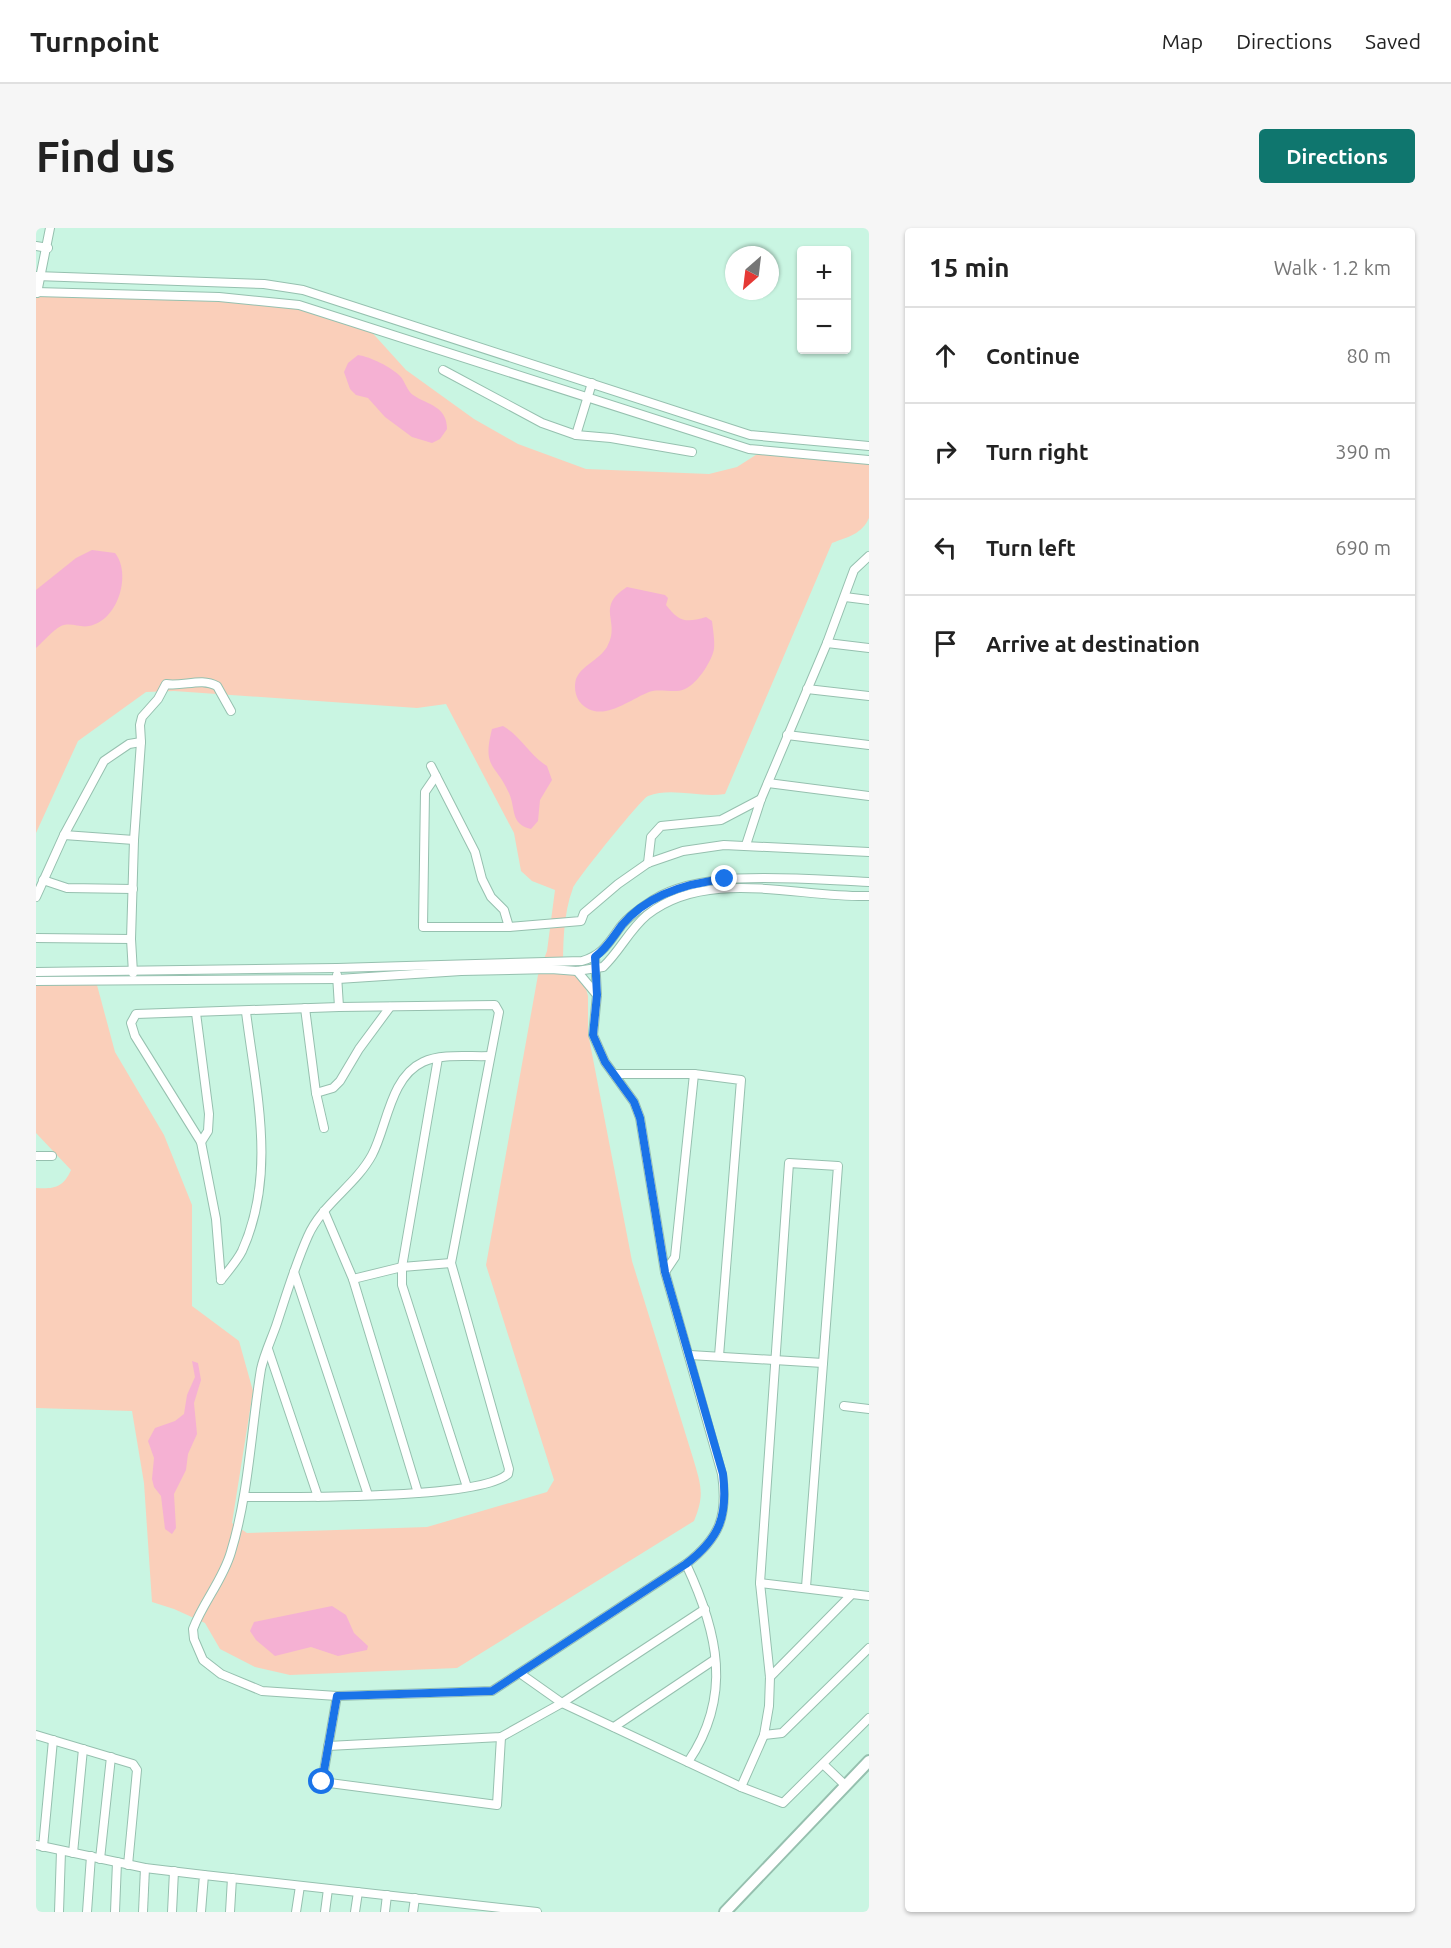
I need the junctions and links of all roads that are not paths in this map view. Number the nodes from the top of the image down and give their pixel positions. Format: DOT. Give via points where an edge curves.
graph roads {
  1 [pos="50,228"];
  2 [pos="36,246"];
  3 [pos="48,248"];
  4 [pos="38,277"];
  5 [pos="37,292"];
  6 [pos="443,370"];
  7 [pos="592,383"];
  8 [pos="589,397"];
  9 [pos="576,435"];
  10 [pos="869,446"];
  11 [pos="692,452"];
  12 [pos="869,460"];
  13 [pos="869,556"];
  14 [pos="845,597"];
  15 [pos="869,600"];
  16 [pos="827,643"];
  17 [pos="869,648"];
  18 [pos="807,688"];
  19 [pos="869,696"];
  20 [pos="231,711"];
  21 [pos="787,735"];
  22 [pos="141,742"];
  23 [pos="869,745"];
  24 [pos="431,766"];
  25 [pos="435,776"];
  26 [pos="768,783"];
  27 [pos="869,796"];
  28 [pos="761,799"];
  29 [pos="64,835"];
  30 [pos="134,840"];
  31 [pos="746,845"];
  32 [pos="869,852"];
  33 [pos="648,863"];
  34 [pos="43,880"];
  35 [pos="869,882"];
  36 [pos="134,889"];
  37 [pos="869,896"];
  38 [pos="36,897"];
  39 [pos="509,927"];
  40 [pos="36,938"];
  41 [pos="130,939"];
  42 [pos="595,957"];
  43 [pos="337,968"];
  44 [pos="597,969"];
  45 [pos="132,970"];
  46 [pos="577,971"];
  47 [pos="36,972"];
  48 [pos="338,979"];
  49 [pos="36,981"];
  50 [pos="133,981"];
  51 [pos="597,995"];
  52 [pos="339,1007"];
  53 [pos="390,1007"];
  54 [pos="305,1008"];
  55 [pos="246,1012"];
  56 [pos="196,1013"];
  57 [pos="490,1056"];
  58 [pos="438,1058"];
  59 [pos="614,1074"];
  60 [pos="694,1074"];
  61 [pos="316,1094"];
  62 [pos="324,1128"];
  63 [pos="201,1142"];
  64 [pos="36,1156"];
  65 [pos="52,1156"];
  66 [pos="324,1211"];
  67 [pos="451,1263"];
  68 [pos="402,1267"];
  69 [pos="294,1272"];
  70 [pos="665,1272"];
  71 [pos="352,1279"];
  72 [pos="268,1348"];
  73 [pos="690,1355"];
  74 [pos="719,1356"];
  75 [pos="774,1361"];
  76 [pos="823,1363"];
  77 [pos="844,1406"];
  78 [pos="869,1409"];
  79 [pos="467,1487"];
  80 [pos="418,1493"];
  81 [pos="368,1495"];
  82 [pos="244,1497"];
  83 [pos="318,1497"];
  84 [pos="686,1564"];
  85 [pos="760,1583"];
  86 [pos="806,1587"];
  87 [pos="852,1594"];
  88 [pos="869,1596"];
  89 [pos="705,1609"];
  90 [pos="869,1648"];
  91 [pos="714,1660"];
  92 [pos="521,1674"];
  93 [pos="770,1677"];
  94 [pos="337,1696"];
  95 [pos="562,1703"];
  96 [pos="869,1719"];
  97 [pos="614,1726"];
  98 [pos="36,1735"];
  99 [pos="764,1735"];
  100 [pos="501,1737"];
  101 [pos="54,1740"];
  102 [pos="328,1746"];
  103 [pos="83,1749"];
  104 [pos="111,1757"];
  105 [pos="869,1761"];
  106 [pos="688,1762"];
  107 [pos="823,1764"];
  108 [pos="845,1785"];
  109 [pos="741,1787"];
  110 [pos="40,1846"];
  111 [pos="61,1851"];
  112 [pos="73,1853"];
  113 [pos="91,1856"];
  114 [pos="100,1858"];
  115 [pos="117,1862"];
  116 [pos="128,1865"];
  117 [pos="146,1868"];
  118 [pos="174,1871"];
  119 [pos="204,1875"];
  120 [pos="232,1878"];
  121 [pos="300,1886"];
  122 [pos="328,1889"];
  123 [pos="358,1892"];
  124 [pos="387,1895"];
  125 [pos="415,1898"];
  126 [pos="446,1902"];
  127 [pos="474,1909"];
  128 [pos="503,1910"];
  129 [pos="59,1912"];
  130 [pos="87,1912"];
  131 [pos="115,1912"];
  132 [pos="143,1912"];
  133 [pos="172,1912"];
  134 [pos="201,1912"];
  135 [pos="230,1912"];
  136 [pos="296,1912"];
  137 [pos="325,1912"];
  138 [pos="355,1912"];
  139 [pos="385,1912"];
  140 [pos="413,1912"];
  141 [pos="444,1912"];
  142 [pos="534,1912"];
  143 [pos="724,1912"];
  1 -- 3 [label="street"];
  2 -- 3 [label="street"];
  3 -- 4 [label="street"];
  4 -- 5 [label="street"];
  4 -- 7 [label="street" via="264,284 303,290"];
  5 -- 8 [label="street" via="219,297 299,305"];
  6 -- 9 [label="street" via="542,423"];
  7 -- 8 [label="street"];
  7 -- 10 [label="street" via="750,435"];
  8 -- 9 [label="street"];
  8 -- 12 [label="street" via="749,449"];
  9 -- 11 [label="street"];
  13 -- 14 [label="street" via="854,570"];
  14 -- 15 [label="street"];
  14 -- 16 [label="street"];
  16 -- 17 [label="street"];
  16 -- 18 [label="street"];
  18 -- 19 [label="street"];
  18 -- 21 [label="street"];
  20 -- 22 [label="street" via="221,690 211,683 166,684 142,717"];
  21 -- 23 [label="street"];
  21 -- 26 [label="street"];
  22 -- 29 [label="street" via="129,744 104,761"];
  22 -- 30 [label="street"];
  24 -- 25 [label="street"];
  25 -- 39 [label="street" via="475,852 482,879 491,897 504,910"];
  25 -- 39 [label="street" via="425,792 423,927"];
  26 -- 27 [label="street"];
  26 -- 28 [label="street"];
  28 -- 31 [label="street"];
  28 -- 33 [label="street" via="721,820 661,826 651,837"];
  29 -- 30 [label="street"];
  29 -- 34 [label="street"];
  30 -- 36 [label="street"];
  31 -- 32 [label="street"];
  31 -- 33 [label="street" via="683,851"];
  33 -- 39 [label="street" via="618,884 581,921"];
  34 -- 36 [label="street" via="67,888"];
  34 -- 38 [label="street"];
  35 -- 42 [label="street" via="725,879 685,885 636,912"];
  36 -- 41 [label="street"];
  37 -- 44 [label="street" via="700,890 675,898 648,915 629,932 610,960"];
  40 -- 41 [label="street"];
  41 -- 45 [label="street"];
  42 -- 43 [label="street" via="582,961"];
  42 -- 44 [label="street"];
  43 -- 45 [label="street"];
  43 -- 48 [label="street"];
  44 -- 46 [label="street"];
  44 -- 51 [label="street"];
  45 -- 47 [label="street"];
  45 -- 50 [label="street"];
  46 -- 48 [label="street" via="461,971"];
  46 -- 51 [label="street"];
  48 -- 50 [label="street"];
  48 -- 52 [label="street"];
  49 -- 50 [label="street"];
  51 -- 59 [label="street" via="593,1035"];
  52 -- 53 [label="street"];
  52 -- 54 [label="street"];
  53 -- 57 [label="street" via="492,1004 499,1012"];
  53 -- 61 [label="street" via="340,1082"];
  54 -- 55 [label="street"];
  54 -- 61 [label="street"];
  55 -- 56 [label="street"];
  55 -- 63 [label="street" via="264,1151 253,1223 242,1253 221,1280 216,1219"];
  56 -- 63 [label="street" via="209,1113 208,1131"];
  56 -- 63 [label="street" via="136,1014 131,1023 135,1036"];
  57 -- 58 [label="street"];
  57 -- 67 [label="street"];
  58 -- 66 [label="street" via="422,1062 405,1077 372,1155 357,1179"];
  58 -- 68 [label="street"];
  59 -- 60 [label="street"];
  59 -- 70 [label="street" via="640,1118"];
  60 -- 70 [label="street" via="675,1257"];
  60 -- 74 [label="street" via="741,1080"];
  61 -- 62 [label="street"];
  64 -- 65 [label="street"];
  66 -- 69 [label="street" via="308,1234"];
  66 -- 71 [label="street"];
  67 -- 68 [label="street"];
  67 -- 79 [label="street" via="509,1469 504,1477"];
  68 -- 71 [label="street"];
  68 -- 79 [label="street" via="402,1285"];
  69 -- 72 [label="street"];
  69 -- 81 [label="street"];
  70 -- 73 [label="street"];
  71 -- 80 [label="street"];
  72 -- 82 [label="street" via="262,1366"];
  72 -- 83 [label="street"];
  73 -- 74 [label="street"];
  73 -- 84 [label="street" via="726,1498 716,1533 704,1550"];
  74 -- 75 [label="street"];
  75 -- 76 [label="street"];
  75 -- 76 [label="street" via="789,1163 838,1166"];
  75 -- 85 [label="street"];
  76 -- 86 [label="street"];
  77 -- 78 [label="street"];
  79 -- 80 [label="street"];
  80 -- 81 [label="street"];
  81 -- 83 [label="street"];
  82 -- 83 [label="street"];
  82 -- 94 [label="street" via="223,1575 193,1629 203,1660 221,1674 262,1691"];
  84 -- 89 [label="street"];
  84 -- 92 [label="street"];
  85 -- 86 [label="street"];
  85 -- 93 [label="street"];
  86 -- 87 [label="street"];
  87 -- 88 [label="street"];
  87 -- 93 [label="street"];
  89 -- 91 [label="street"];
  89 -- 95 [label="street"];
  90 -- 99 [label="street" via="783,1734"];
  91 -- 97 [label="street"];
  91 -- 106 [label="street" via="714,1710 703,1740"];
  92 -- 94 [label="street" via="492,1691"];
  92 -- 95 [label="street"];
  93 -- 99 [label="street"];
  94 -- 102 [label="street"];
  95 -- 97 [label="street"];
  95 -- 100 [label="street"];
  96 -- 107 [label="street"];
  97 -- 106 [label="street"];
  98 -- 101 [label="street"];
  99 -- 109 [label="street"];
  100 -- 102 [label="street"];
  100 -- 102 [label="street" via="497,1805 322,1782"];
  101 -- 103 [label="street"];
  101 -- 110 [label="street"];
  103 -- 104 [label="street"];
  103 -- 112 [label="street"];
  104 -- 114 [label="street"];
  104 -- 116 [label="street" via="134,1764 137,1770"];
  105 -- 108 [label="main road"];
  106 -- 109 [label="street"];
  107 -- 108 [label="street"];
  107 -- 109 [label="street" via="783,1803"];
  108 -- 143 [label="main road"];
  110 -- 111 [label="street"];
  111 -- 112 [label="street"];
  111 -- 129 [label="street"];
  112 -- 113 [label="street"];
  113 -- 114 [label="street"];
  113 -- 130 [label="street"];
  114 -- 115 [label="street"];
  115 -- 116 [label="street"];
  115 -- 131 [label="street"];
  116 -- 117 [label="street"];
  117 -- 118 [label="street"];
  117 -- 132 [label="street"];
  118 -- 119 [label="street"];
  118 -- 133 [label="street"];
  119 -- 120 [label="street"];
  119 -- 134 [label="street"];
  120 -- 121 [label="street"];
  120 -- 135 [label="street"];
  121 -- 122 [label="street"];
  121 -- 136 [label="street"];
  122 -- 123 [label="street"];
  122 -- 137 [label="street"];
  123 -- 124 [label="street"];
  123 -- 138 [label="street"];
  124 -- 125 [label="street"];
  124 -- 139 [label="street"];
  125 -- 126 [label="street"];
  125 -- 140 [label="street"];
  126 -- 127 [label="street"];
  126 -- 141 [label="street"];
  127 -- 128 [label="street"];
  128 -- 142 [label="street"];
}
